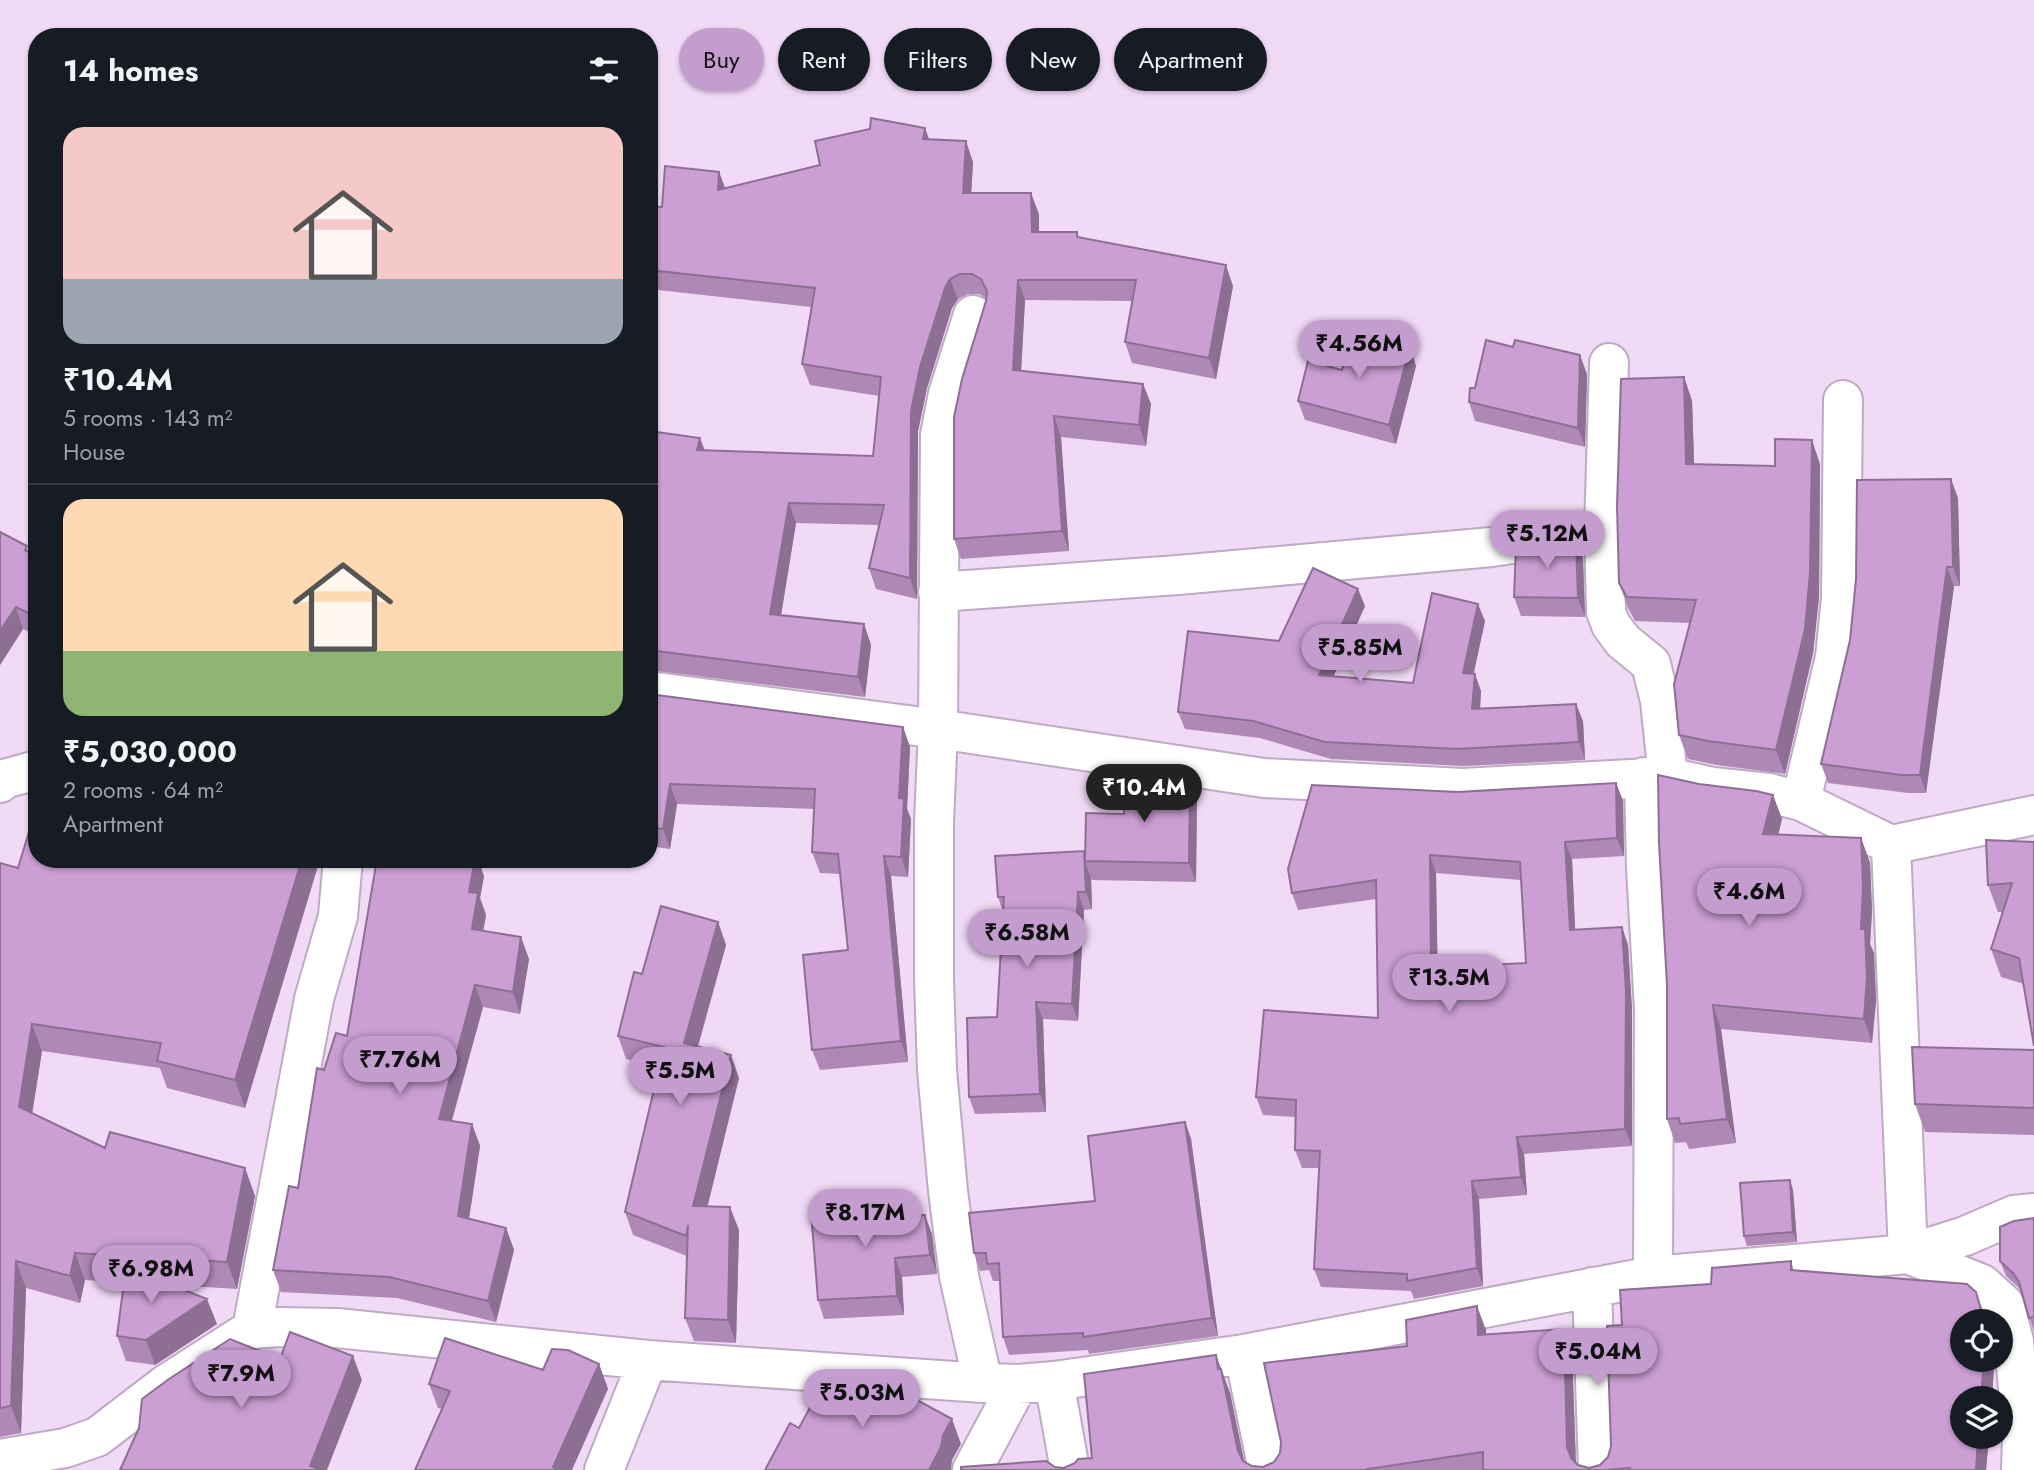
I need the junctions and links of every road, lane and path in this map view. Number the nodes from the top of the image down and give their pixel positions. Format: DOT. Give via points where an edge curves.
graph roads {
  1 [pos="973,315"];
  2 [pos="1609,363"];
  3 [pos="1843,400"];
  4 [pos="1604,530"];
  5 [pos="938,592"];
  6 [pos="658,692"];
  7 [pos="938,729"];
  8 [pos="28,772"];
  9 [pos="1656,777"];
  10 [pos="0,783"];
  11 [pos="1801,801"];
  12 [pos="2034,815"];
  13 [pos="1891,845"];
  14 [pos="342,868"];
  15 [pos="2034,1213"];
  16 [pos="1908,1254"];
  17 [pos="1653,1276"];
  18 [pos="1592,1287"];
  19 [pos="251,1329"];
  20 [pos="1244,1354"];
  21 [pos="648,1360"];
  22 [pos="1018,1383"];
  23 [pos="92,1454"];
  24 [pos="0,1459"];
  25 [pos="604,1470"];
  26 [pos="972,1470"];
  27 [pos="1070,1470"];
  28 [pos="1268,1470"];
  29 [pos="1598,1470"];
  30 [pos="2021,1470"];
  1 -- 5 [label="street" via="940,435"];
  2 -- 4 [label="street"];
  3 -- 11 [label="street" via="1841,598 1835,657"];
  4 -- 5 [label="street" via="1479,548"];
  4 -- 9 [label="street" via="1606,612 1623,642 1651,664 1660,701"];
  5 -- 7 [label="street"];
  6 -- 7 [label="street"];
  7 -- 9 [label="street" via="1264,778 1463,788"];
  7 -- 22 [label="street" via="934,979 948,1191 959,1276"];
  8 -- 10 [label="street"];
  9 -- 11 [label="street"];
  9 -- 17 [label="street" via="1646,868 1654,1009"];
  11 -- 13 [label="street"];
  12 -- 13 [label="street"];
  13 -- 16 [label="street"];
  14 -- 19 [label="street" via="338,916 314,999"];
  15 -- 16 [label="street" via="2014,1215"];
  16 -- 17 [label="street"];
  16 -- 30 [label="street" via="1982,1284 2004,1304 2014,1341"];
  17 -- 18 [label="street"];
  18 -- 20 [label="street"];
  18 -- 29 [label="street"];
  19 -- 21 [label="street" via="337,1328"];
  19 -- 23 [label="street" via="165,1385"];
  20 -- 22 [label="street"];
  20 -- 28 [label="street"];
  21 -- 22 [label="street"];
  21 -- 25 [label="street"];
  22 -- 26 [label="street"];
  22 -- 27 [label="street"];
  23 -- 24 [label="street" via="65,1448"];
}
